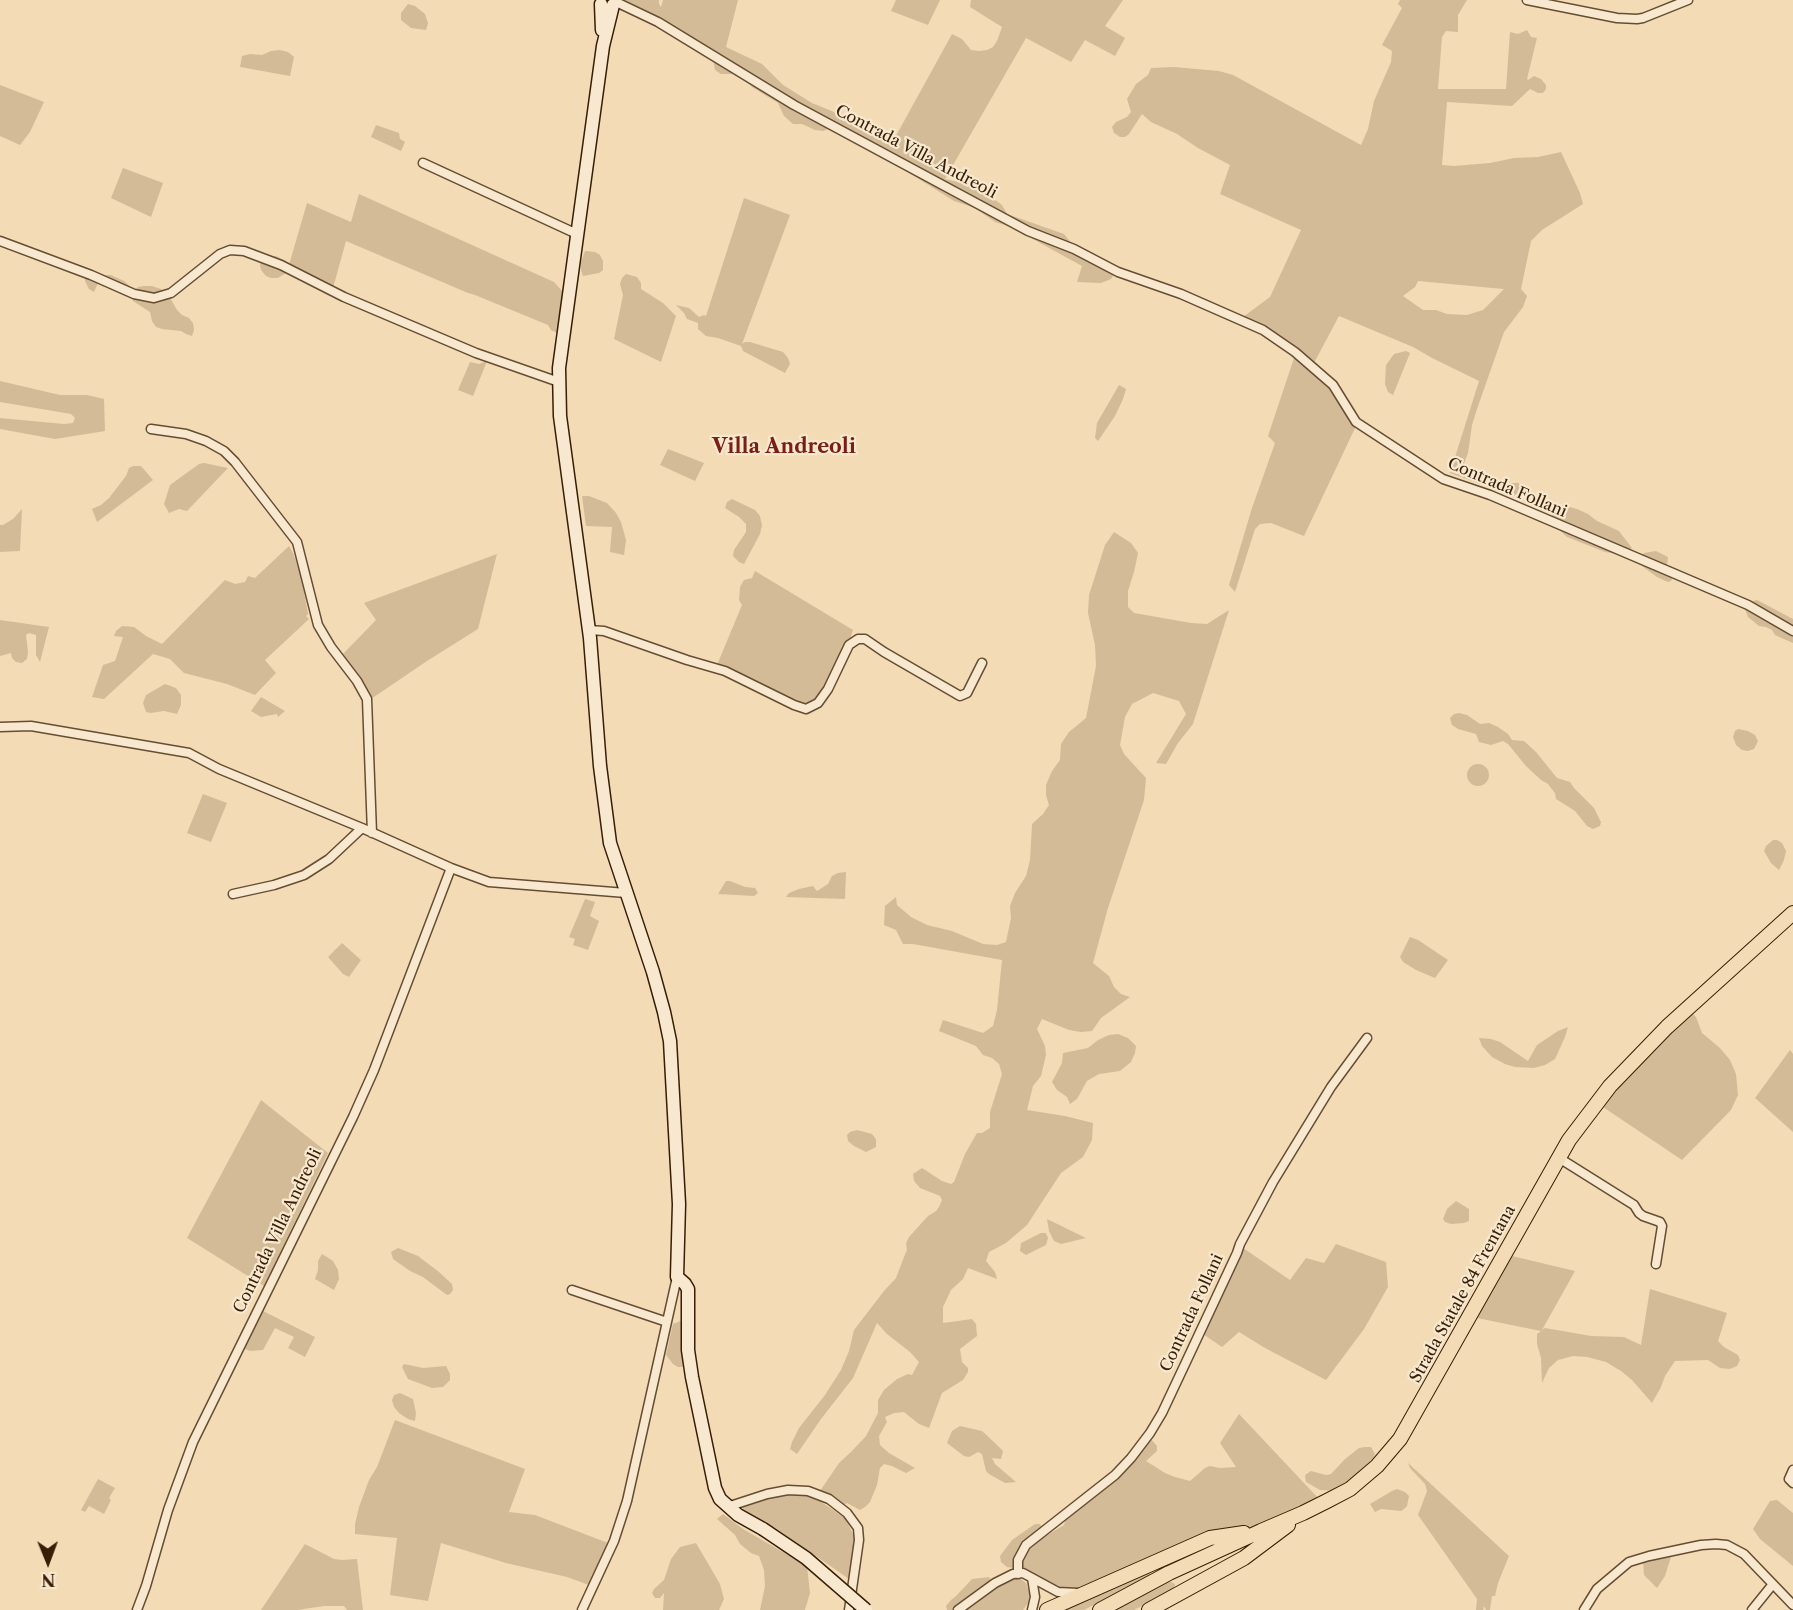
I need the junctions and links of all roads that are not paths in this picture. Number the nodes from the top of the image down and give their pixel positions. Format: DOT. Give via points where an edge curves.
graph roads {
  1 [pos="1527,0"];
  2 [pos="1688,0"];
  3 [pos="609,2"];
  4 [pos="423,163"];
  5 [pos="577,234"];
  6 [pos="0,241"];
  7 [pos="1212,308"];
  8 [pos="559,382"];
  9 [pos="151,429"];
  10 [pos="589,630"];
  11 [pos="1793,631"];
  12 [pos="982,663"];
  13 [pos="0,728"];
  14 [pos="362,828"];
  15 [pos="372,833"];
  16 [pos="451,868"];
  17 [pos="626,893"];
  18 [pos="233,894"];
  19 [pos="1793,913"];
  20 [pos="1367,1038"];
  21 [pos="1558,1158"];
  22 [pos="1656,1264"];
  23 [pos="677,1277"];
  24 [pos="572,1290"];
  25 [pos="667,1322"];
  26 [pos="1793,1470"];
  27 [pos="1793,1483"];
  28 [pos="727,1507"];
  29 [pos="1303,1514"];
  30 [pos="1261,1531"];
  31 [pos="1018,1574"];
  32 [pos="1032,1578"];
  33 [pos="1773,1584"];
  34 [pos="1088,1592"];
  35 [pos="1793,1605"];
  36 [pos="137,1610"];
  37 [pos="582,1610"];
  38 [pos="849,1610"];
  39 [pos="866,1610"];
  40 [pos="958,1610"];
  41 [pos="1032,1610"];
  42 [pos="1047,1610"];
  43 [pos="1100,1610"];
  44 [pos="1149,1610"];
  45 [pos="1584,1610"];
  46 [pos="1752,1610"];
  1 -- 2 [label="street" via="1637,19"];
  3 -- 5 [label="main road, Contrada Villa Andreoli"];
  3 -- 7 [label="street, Contrada Villa Andreoli" via="658,22 794,105 1028,231 1118,272"];
  4 -- 5 [label="street"];
  5 -- 8 [label="main road, Contrada Villa Andreoli"];
  6 -- 8 [label="street" via="134,294 154,298 171,293 220,254 244,251 476,353"];
  7 -- 11 [label="street, Contrada Follani" via="1263,330 1295,352 1333,385 1356,422 1443,479 1490,495 1748,605"];
  8 -- 10 [label="main road, Contrada Villa Andreoli" via="560,416"];
  9 -- 15 [label="street" via="186,434 224,451 297,542 318,625 368,699"];
  10 -- 12 [label="street" via="604,631 725,671 807,709 818,703 849,645 858,639 865,639 960,696 967,693"];
  10 -- 17 [label="main road, Contrada Villa Andreoli" via="610,843"];
  13 -- 14 [label="street" via="31,726 189,753"];
  14 -- 15 [label="street"];
  14 -- 18 [label="street" via="304,875"];
  15 -- 16 [label="street"];
  16 -- 17 [label="street" via="489,882"];
  16 -- 36 [label="street, Contrada Villa Andreoli" via="353,1117 193,1442"];
  17 -- 23 [label="main road, Contrada Villa Andreoli" via="653,972 669,1041 679,1204"];
  19 -- 21 [label="main road, Strada Statale 84 Frentana" via="1667,1027 1610,1086"];
  20 -- 31 [label="street, Contrada Follani" via="1331,1087 1273,1182 1150,1432 1115,1475 1026,1545 1018,1560"];
  21 -- 22 [label="street" via="1634,1205 1639,1214 1660,1222"];
  21 -- 29 [label="main road, Strada Statale 84 Frentana" via="1400,1439 1350,1489"];
  23 -- 25 [label="street"];
  23 -- 28 [label="main road" via="688,1288 692,1377 715,1488"];
  24 -- 25 [label="street"];
  25 -- 37 [label="street" via="627,1501 614,1541"];
  26 -- 27 [label="street" via="1789,1479"];
  28 -- 38 [label="street" via="788,1490 808,1491 829,1499 846,1513 858,1528 859,1540"];
  28 -- 39 [label="main road, bridge" via="806,1558"];
  29 -- 30 [label="main road, Strada Statale 84 Frentana"];
  29 -- 44 [label="main road" via="1244,1558"];
  30 -- 34 [label="main road" via="1210,1538"];
  30 -- 43 [label="main road, Strada Statale 84 Frentana"];
  31 -- 32 [label="street"];
  31 -- 40 [label="street" via="994,1583"];
  32 -- 34 [label="street" via="1058,1592"];
  32 -- 41 [label="street"];
  33 -- 35 [label="street"];
  33 -- 45 [label="street" via="1744,1554 1727,1545 1701,1545 1629,1562 1597,1589"];
  33 -- 46 [label="street"];
  34 -- 42 [label="main road"];
}
